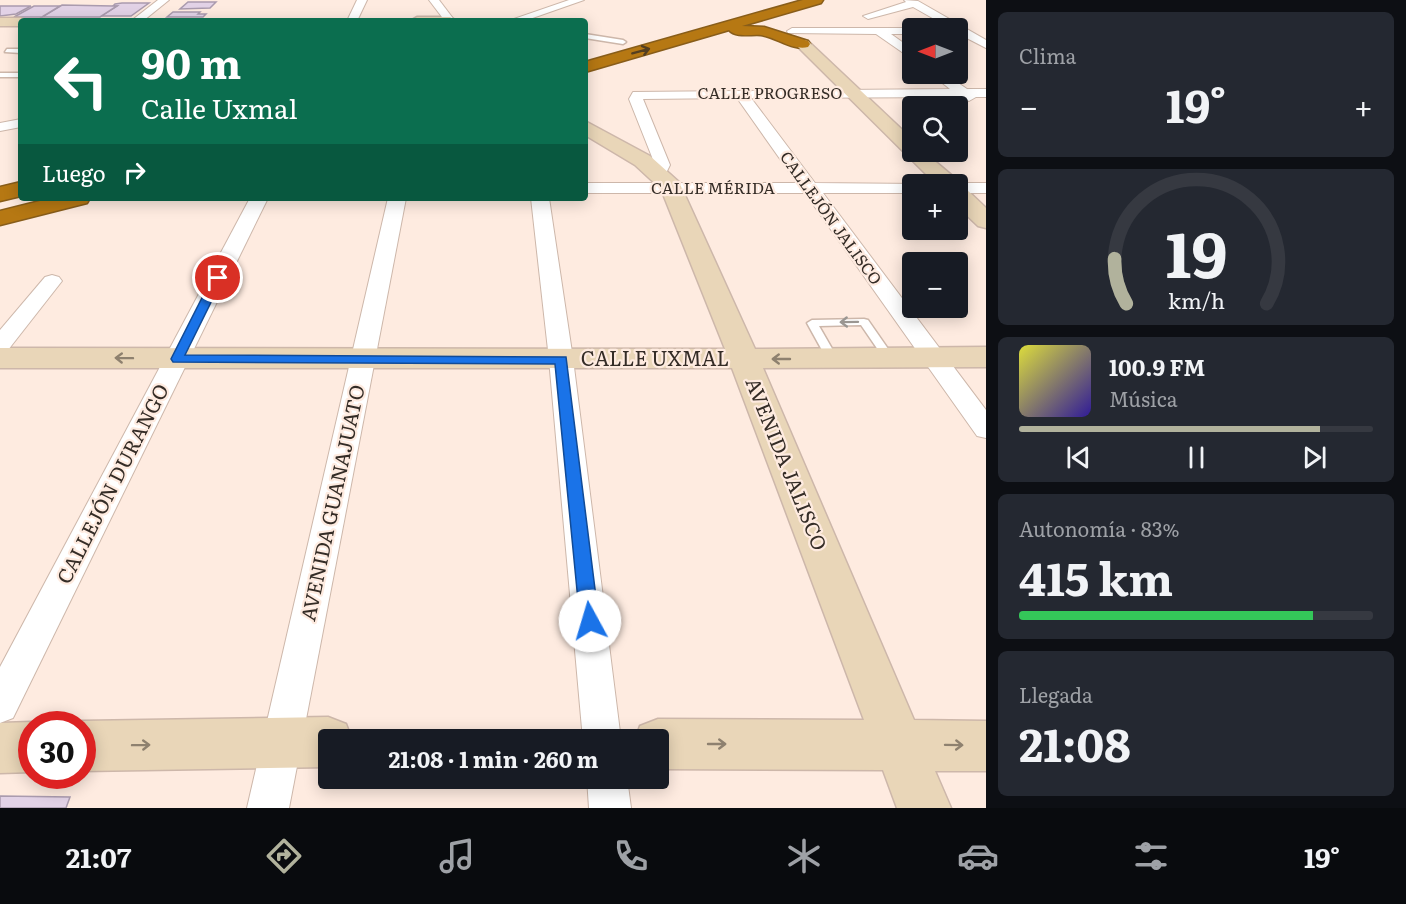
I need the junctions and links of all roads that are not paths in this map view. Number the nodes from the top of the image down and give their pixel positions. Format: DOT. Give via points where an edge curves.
graph roads {
  1 [pos="164,0"];
  2 [pos="362,0"];
  3 [pos="434,0"];
  4 [pos="579,0"];
  5 [pos="817,0"];
  6 [pos="912,2"];
  7 [pos="772,7"];
  8 [pos="868,16"];
  9 [pos="140,18"];
  10 [pos="353,18"];
  11 [pos="448,18"];
  12 [pos="522,18"];
  13 [pos="938,18"];
  14 [pos="0,22"];
  15 [pos="18,22"];
  16 [pos="713,31"];
  17 [pos="879,31"];
  18 [pos="902,31"];
  19 [pos="968,32"];
  20 [pos="986,32"];
  21 [pos="588,36"];
  22 [pos="968,36"];
  23 [pos="798,37"];
  24 [pos="605,39"];
  25 [pos="622,42"];
  26 [pos="588,43"];
  27 [pos="986,45"];
  28 [pos="902,48"];
  29 [pos="7,51"];
  30 [pos="18,51"];
  31 [pos="588,51"];
  32 [pos="588,66"];
  33 [pos="0,75"];
  34 [pos="18,75"];
  35 [pos="950,84"];
  36 [pos="853,93"];
  37 [pos="986,93"];
  38 [pos="741,94"];
  39 [pos="964,94"];
  40 [pos="986,110"];
  41 [pos="18,124"];
  42 [pos="0,127"];
  43 [pos="588,129"];
  44 [pos="902,140"];
  45 [pos="925,162"];
  46 [pos="937,174"];
  47 [pos="665,180"];
  48 [pos="588,188"];
  49 [pos="808,188"];
  50 [pos="902,188"];
  51 [pos="968,188"];
  52 [pos="986,188"];
  53 [pos="18,190"];
  54 [pos="0,194"];
  55 [pos="67,201"];
  56 [pos="257,201"];
  57 [pos="396,201"];
  58 [pos="540,201"];
  59 [pos="968,204"];
  60 [pos="0,218"];
  61 [pos="986,221"];
  62 [pos="52,281"];
  63 [pos="0,345"];
  64 [pos="986,357"];
  65 [pos="0,358"];
  66 [pos="364,358"];
  67 [pos="832,358"];
  68 [pos="889,358"];
  69 [pos="934,358"];
  70 [pos="177,359"];
  71 [pos="744,359"];
  72 [pos="561,360"];
  73 [pos="986,429"];
  74 [pos="0,705"];
  75 [pos="601,729"];
  76 [pos="305,742"];
  77 [pos="669,744"];
  78 [pos="898,744"];
  79 [pos="96,746"];
  80 [pos="986,746"];
  81 [pos="18,747"];
  82 [pos="0,748"];
  83 [pos="608,789"];
  84 [pos="268,808"];
  85 [pos="610,808"];
  86 [pos="924,808"];
  1 -- 9 [label="street"];
  2 -- 10 [label="street"];
  3 -- 11 [label="street"];
  4 -- 12 [label="street"];
  5 -- 7 [label="highway"];
  6 -- 8 [label="street"];
  6 -- 13 [label="street"];
  7 -- 16 [label="highway"];
  7 -- 23 [label="highway"];
  7 -- 25 [label="highway"];
  14 -- 15 [label="street"];
  16 -- 23 [label="highway" via="764,31"];
  32 -- 16 [label="highway, one-way"];
  17 -- 18 [label="street"];
  17 -- 23 [label="street"];
  17 -- 28 [label="street"];
  19 -- 20 [label="street"];
  21 -- 24 [label="lane"];
  22 -- 27 [label="street"];
  23 -- 36 [label="street"];
  24 -- 25 [label="lane"];
  24 -- 26 [label="lane"];
  25 -- 31 [label="highway"];
  29 -- 30 [label="lane"];
  33 -- 34 [label="lane"];
  35 -- 39 [label="street"];
  36 -- 38 [label="street, CALLE PROGRESO"];
  36 -- 39 [label="street, CALLE PROGRESO"];
  36 -- 44 [label="street"];
  37 -- 39 [label="street, CALLE PROGRESO"];
  38 -- 47 [label="street, CALLE PROGRESO" via="638,94 636,99 660,157"];
  38 -- 49 [label="street, CALLEJÓN JALISCO"];
  39 -- 40 [label="street"];
  41 -- 42 [label="street"];
  43 -- 47 [label="street"];
  45 -- 46 [label="street"];
  47 -- 48 [label="street, CALLE MÉRIDA"];
  47 -- 49 [label="street, CALLE MÉRIDA"];
  47 -- 71 [label="street, AVENIDA JALISCO"];
  49 -- 50 [label="street, CALLE MÉRIDA"];
  49 -- 69 [label="street, CALLEJÓN JALISCO"];
  51 -- 52 [label="street"];
  53 -- 54 [label="highway"];
  55 -- 60 [label="highway"];
  56 -- 70 [label="street, CALLEJÓN DURANGO"];
  57 -- 66 [label="street, AVENIDA GUANAJUATO"];
  58 -- 72 [label="street"];
  59 -- 61 [label="street"];
  62 -- 63 [label="street"];
  64 -- 69 [label="street, CALLE UXMAL"];
  70 -- 65 [label="street, CALLE UXMAL, one-way"];
  66 -- 70 [label="street, CALLE UXMAL"];
  66 -- 72 [label="street, CALLE UXMAL"];
  66 -- 76 [label="street, AVENIDA GUANAJUATO"];
  67 -- 68 [label="street, CALLE UXMAL"];
  68 -- 67 [label="lane, one-way" via="864,322 812,323"];
  67 -- 71 [label="street, CALLE UXMAL, one-way"];
  68 -- 69 [label="street, CALLE UXMAL"];
  69 -- 73 [label="street, CALLEJÓN JALISCO"];
  70 -- 74 [label="street, CALLEJÓN DURANGO"];
  71 -- 72 [label="street, CALLE UXMAL"];
  71 -- 78 [label="street, AVENIDA JALISCO"];
  72 -- 75 [label="street"];
  79 -- 76 [label="street, one-way"];
  76 -- 84 [label="street, AVENIDA GUANAJUATO"];
  77 -- 78 [label="street, one-way"];
  78 -- 80 [label="street, one-way"];
  78 -- 86 [label="street, AVENIDA JALISCO"];
  81 -- 82 [label="street"];
  83 -- 85 [label="street"];
}
